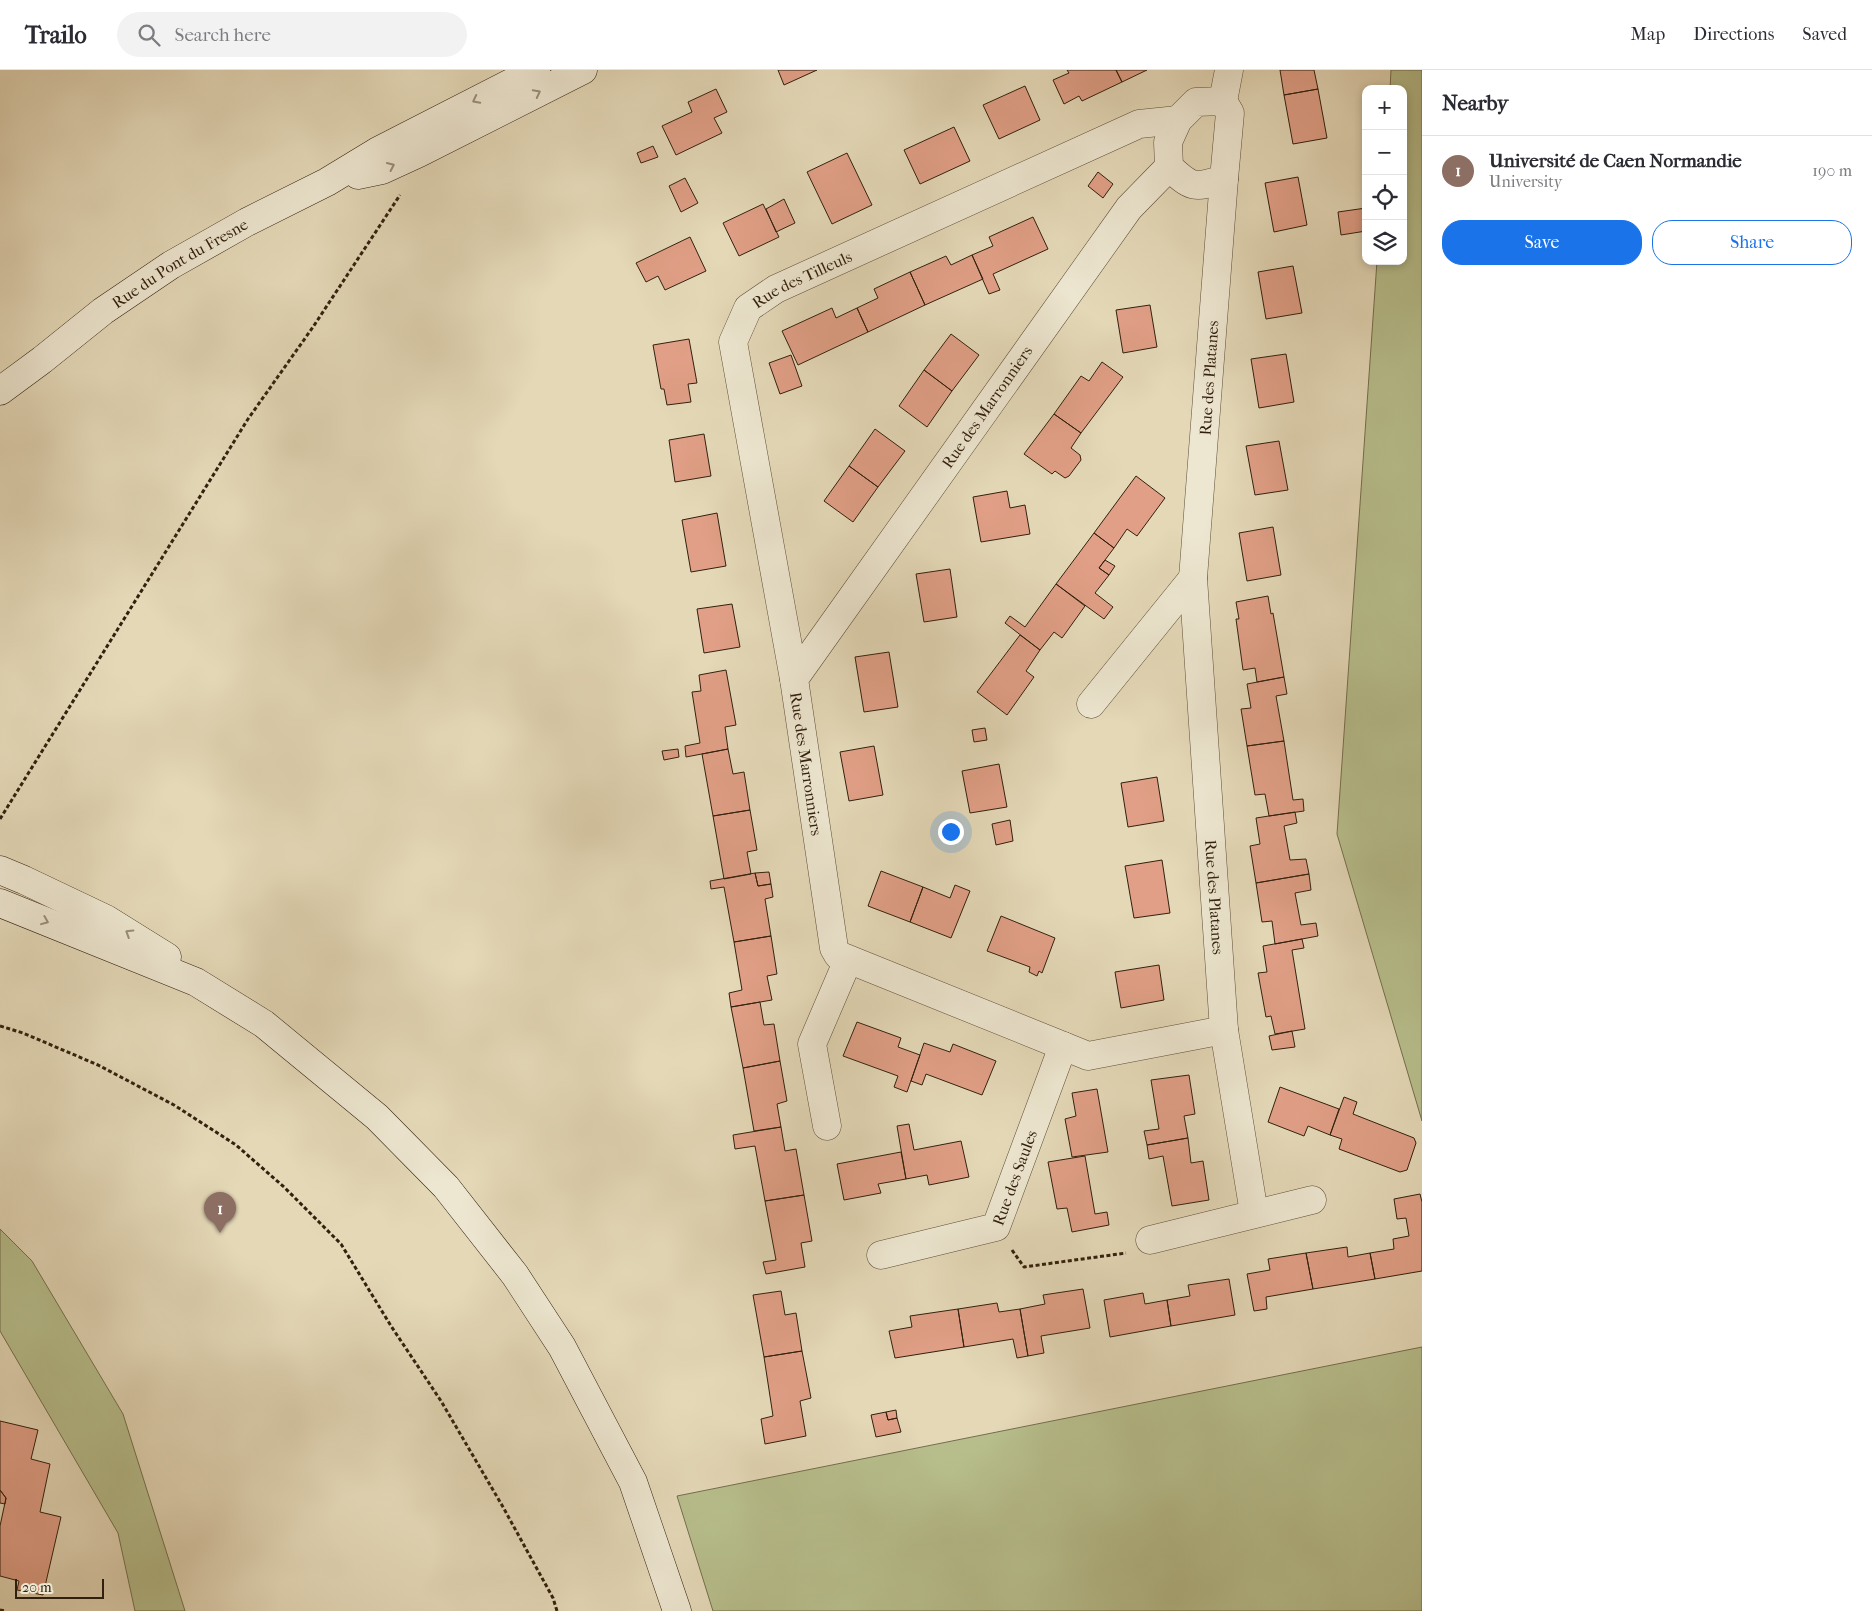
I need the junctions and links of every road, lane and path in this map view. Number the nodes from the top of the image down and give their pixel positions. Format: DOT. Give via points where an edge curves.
graph roads {
  1 [pos="536,70"];
  2 [pos="583,70"];
  3 [pos="1229,70"];
  4 [pos="1223,101"];
  5 [pos="1178,120"];
  6 [pos="419,153"];
  7 [pos="1169,167"];
  8 [pos="1224,179"];
  9 [pos="327,182"];
  10 [pos="42,360"];
  11 [pos="0,391"];
  12 [pos="0,403"];
  13 [pos="1193,578"];
  14 [pos="794,679"];
  15 [pos="1091,704"];
  16 [pos="0,820"];
  17 [pos="0,870"];
  18 [pos="0,903"];
  19 [pos="848,960"];
  20 [pos="196,982"];
  21 [pos="0,1026"];
  22 [pos="1224,1030"];
  23 [pos="1063,1046"];
  24 [pos="827,1126"];
  25 [pos="1312,1200"];
  26 [pos="1254,1213"];
  27 [pos="996,1227"];
  28 [pos="1150,1240"];
  29 [pos="881,1255"];
  30 [pos="0,1610"];
  31 [pos="5,1611"];
  32 [pos="558,1611"];
  33 [pos="677,1611"];
  1 -- 9 [label="street, Rue du Pont du Fresne, one-way" via="378,151"];
  6 -- 2 [label="street, Rue du Pont du Fresne, one-way"];
  3 -- 4 [label="street"];
  4 -- 5 [label="street" via="1196,102"];
  4 -- 8 [label="street" via="1230,113"];
  5 -- 7 [label="street" via="1168,142"];
  5 -- 14 [label="street, Rue des Tilleuls" via="1139,124 776,289 748,308 734,342"];
  9 -- 6 [label="street, Rue du Pont du Fresne, one-way" via="382,170"];
  6 -- 16 [label="path" via="408,183 248,419"];
  7 -- 8 [label="street" via="1184,181 1200,186"];
  7 -- 14 [label="street, Rue des Marronniers" via="1129,208"];
  8 -- 13 [label="street, Rue des Platanes"];
  9 -- 10 [label="street, Rue du Pont du Fresne" via="171,265 103,311"];
  10 -- 11 [label="street, Rue du Pont du Fresne"];
  10 -- 12 [label="street, Rue du Pont du Fresne"];
  13 -- 15 [label="street"];
  13 -- 22 [label="street, Rue des Platanes"];
  14 -- 19 [label="street, Rue des Marronniers" via="834,948 838,956"];
  20 -- 17 [label="street, one-way" via="172,960 106,919"];
  18 -- 20 [label="street, one-way"];
  19 -- 23 [label="street, Rue des Marronniers"];
  19 -- 24 [label="street" via="812,1044"];
  20 -- 33 [label="street" via="264,1024 377,1116 446,1187 515,1275 562,1347 633,1482"];
  21 -- 32 [label="path" via="98,1065 174,1105 236,1145 341,1244 446,1409"];
  22 -- 23 [label="street, Rue des Marronniers" via="1088,1056"];
  22 -- 26 [label="street, Rue des Platanes"];
  23 -- 27 [label="street, Rue des Saules"];
  25 -- 26 [label="street"];
  26 -- 28 [label="street"];
  27 -- 28 [label="path" via="1024,1267 1130,1252"];
  27 -- 29 [label="street, Rue des Saules"];
  30 -- 31 [label="path"];
}
